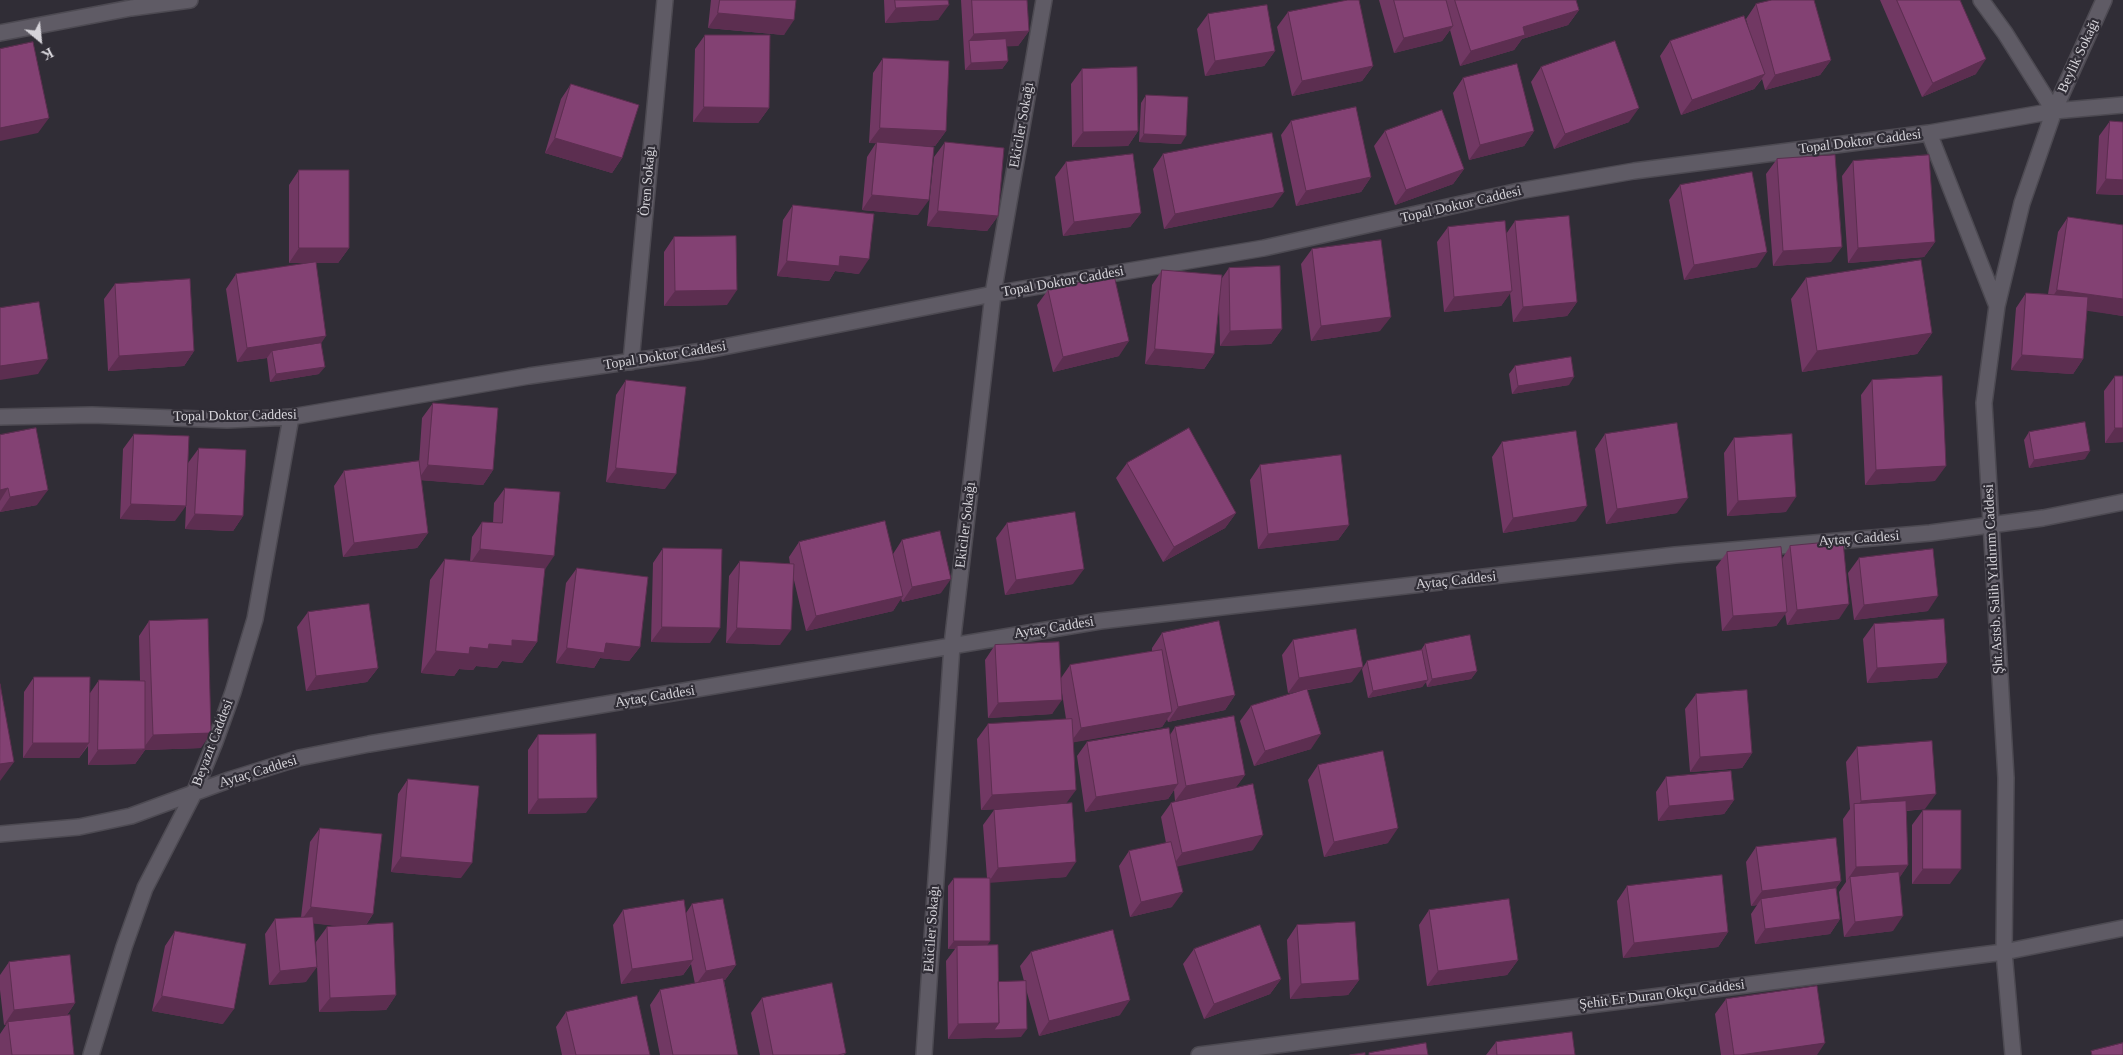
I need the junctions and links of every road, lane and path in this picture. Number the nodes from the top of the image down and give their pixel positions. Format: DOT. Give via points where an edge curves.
graph roads {
  1 [pos="190,0"];
  2 [pos="665,0"];
  3 [pos="1044,0"];
  4 [pos="1982,0"];
  5 [pos="2104,0"];
  6 [pos="132,4"];
  7 [pos="0,33"];
  8 [pos="2123,105"];
  9 [pos="2054,111"];
  10 [pos="1929,133"];
  11 [pos="993,294"];
  12 [pos="1997,306"];
  13 [pos="631,362"];
  14 [pos="0,416"];
  15 [pos="291,417"];
  16 [pos="2123,502"];
  17 [pos="1990,525"];
  18 [pos="952,645"];
  19 [pos="194,792"];
  20 [pos="0,834"];
  21 [pos="2123,928"];
  22 [pos="2004,952"];
  23 [pos="92,1055"];
  24 [pos="924,1055"];
  25 [pos="1199,1055"];
  26 [pos="2013,1055"];
  1 -- 6 [label="street"];
  2 -- 13 [label="street, Ören Sokağı"];
  3 -- 11 [label="street, Ekiciler Sokağı"];
  4 -- 9 [label="street"];
  5 -- 9 [label="street, Beylik Sokağı"];
  6 -- 7 [label="street"];
  8 -- 9 [label="street, Topal Doktor Caddesi"];
  9 -- 10 [label="street, Topal Doktor Caddesi"];
  9 -- 12 [label="street, Şht.Astsb. Salih Yıldırım Caddesi" via="2022,203"];
  10 -- 11 [label="street, Topal Doktor Caddesi" via="1634,171 1519,191 1264,248"];
  10 -- 12 [label="street"];
  11 -- 13 [label="street, Topal Doktor Caddesi" via="834,327"];
  11 -- 18 [label="street, Ekiciler Sokağı"];
  12 -- 17 [label="street, Şht.Astsb. Salih Yıldırım Caddesi" via="1984,403"];
  13 -- 15 [label="street, Topal Doktor Caddesi"];
  14 -- 15 [label="street, Topal Doktor Caddesi" via="92,415 227,420"];
  15 -- 19 [label="street, Beyazıt Caddesi" via="255,618 230,700"];
  16 -- 17 [label="street, Aytaç Caddesi"];
  17 -- 18 [label="street, Aytaç Caddesi" via="1675,555 1148,615"];
  17 -- 22 [label="street, Şht.Astsb. Salih Yıldırım Caddesi" via="2006,778"];
  18 -- 19 [label="street, Aytaç Caddesi" via="832,668 369,744 298,758"];
  18 -- 24 [label="street, Ekiciler Sokağı"];
  19 -- 20 [label="street, Aytaç Caddesi" via="131,816 79,827"];
  19 -- 23 [label="street, Beyazıt Caddesi" via="145,888"];
  21 -- 22 [label="street, Şehit Er Duran Okçu Caddesi"];
  22 -- 25 [label="street, Şehit Er Duran Okçu Caddesi"];
  22 -- 26 [label="street, Şht.Astsb. Salih Yıldırım Caddesi"];
}
